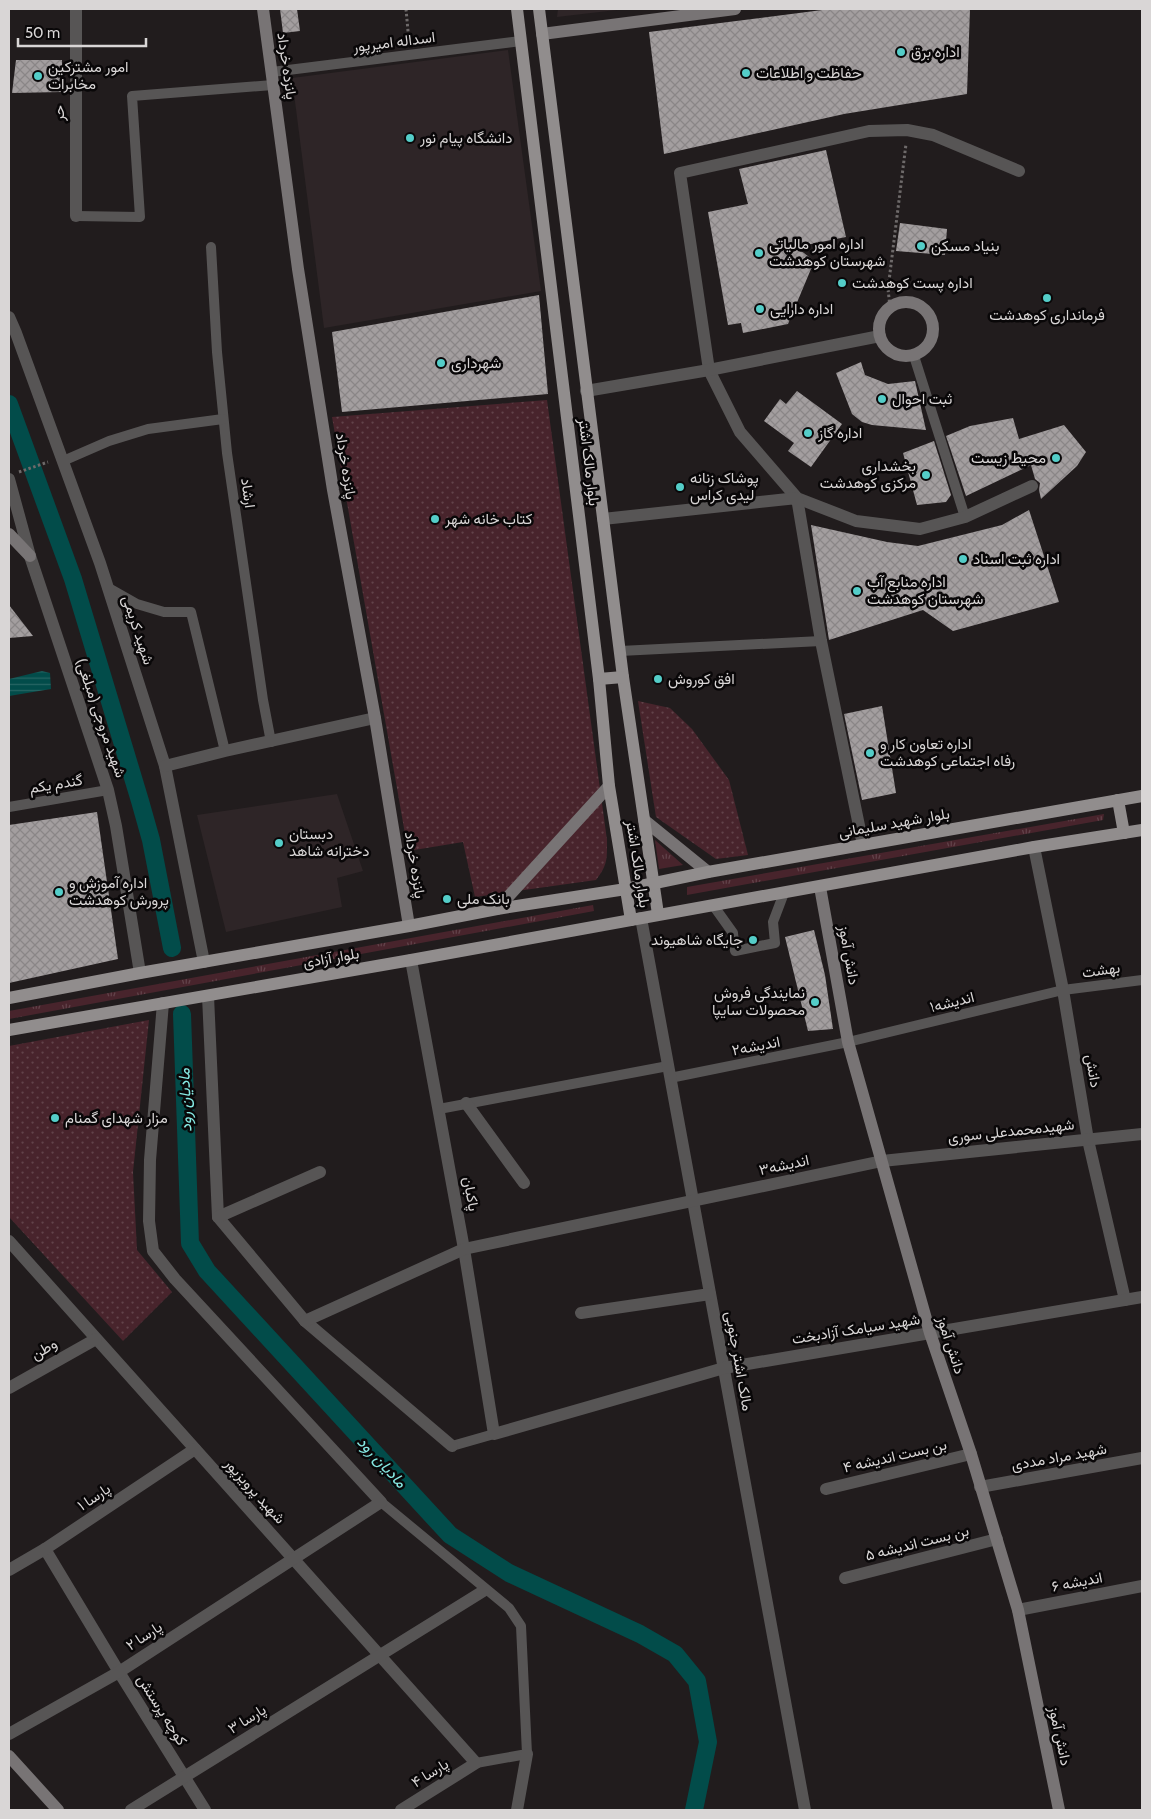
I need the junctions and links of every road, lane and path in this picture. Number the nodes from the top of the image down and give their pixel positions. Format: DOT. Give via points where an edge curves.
graph roads {
  1 [pos="76,9"];
  2 [pos="263,9"];
  3 [pos="406,9"];
  4 [pos="517,9"];
  5 [pos="539,9"];
  6 [pos="735,9"];
  7 [pos="542,34"];
  8 [pos="521,41"];
  9 [pos="411,55"];
  10 [pos="272,72"];
  11 [pos="273,85"];
  12 [pos="907,130"];
  13 [pos="1019,171"];
  14 [pos="76,216"];
  15 [pos="211,247"];
  16 [pos="890,307"];
  17 [pos="9,317"];
  18 [pos="880,336"];
  19 [pos="914,356"];
  20 [pos="709,370"];
  21 [pos="586,391"];
  22 [pos="223,419"];
  23 [pos="62,459"];
  24 [pos="13,476"];
  25 [pos="1032,486"];
  26 [pos="797,498"];
  27 [pos="965,517"];
  28 [pos="603,519"];
  29 [pos="9,534"];
  30 [pos="30,556"];
  31 [pos="108,586"];
  32 [pos="821,641"];
  33 [pos="620,650"];
  34 [pos="623,677"];
  35 [pos="599,679"];
  36 [pos="375,718"];
  37 [pos="271,742"];
  38 [pos="225,751"];
  39 [pos="165,766"];
  40 [pos="609,786"];
  41 [pos="108,790"];
  42 [pos="1142,796"];
  43 [pos="1118,800"];
  44 [pos="9,806"];
  45 [pos="644,820"];
  46 [pos="1142,830"];
  47 [pos="1124,833"];
  48 [pos="863,845"];
  49 [pos="1034,847"];
  50 [pos="708,872"];
  51 [pos="653,884"];
  52 [pos="820,887"];
  53 [pos="626,889"];
  54 [pos="784,893"];
  55 [pos="713,905"];
  56 [pos="497,909"];
  57 [pos="658,914"];
  58 [pos="636,919"];
  59 [pos="409,926"];
  60 [pos="411,960"];
  61 [pos="204,962"];
  62 [pos="140,973"];
  63 [pos="1142,980"];
  64 [pos="1063,990"];
  65 [pos="208,996"];
  66 [pos="9,998"];
  67 [pos="164,1003"];
  68 [pos="9,1030"];
  69 [pos="848,1042"];
  70 [pos="669,1072"];
  71 [pos="466,1103"];
  72 [pos="439,1109"];
  73 [pos="1142,1134"];
  74 [pos="1088,1140"];
  75 [pos="882,1161"];
  76 [pos="320,1172"];
  77 [pos="524,1183"];
  78 [pos="693,1201"];
  79 [pos="218,1217"];
  80 [pos="9,1241"];
  81 [pos="464,1248"];
  82 [pos="710,1294"];
  83 [pos="1142,1297"];
  84 [pos="1125,1300"];
  85 [pos="581,1313"];
  86 [pos="305,1321"];
  87 [pos="930,1333"];
  88 [pos="96,1339"];
  89 [pos="724,1368"];
  90 [pos="9,1388"];
  91 [pos="494,1434"];
  92 [pos="452,1446"];
  93 [pos="195,1449"];
  94 [pos="971,1454"];
  95 [pos="1142,1458"];
  96 [pos="980,1487"];
  97 [pos="826,1489"];
  98 [pos="381,1502"];
  99 [pos="997,1539"];
  100 [pos="45,1549"];
  101 [pos="293,1559"];
  102 [pos="9,1570"];
  103 [pos="845,1578"];
  104 [pos="1142,1586"];
  105 [pos="485,1590"];
  106 [pos="1018,1610"];
  107 [pos="380,1656"];
  108 [pos="119,1672"];
  109 [pos="9,1734"];
  110 [pos="527,1754"];
  111 [pos="9,1756"];
  112 [pos="476,1763"];
  113 [pos="185,1777"];
  114 [pos="58,1810"];
  115 [pos="132,1810"];
  116 [pos="205,1810"];
  117 [pos="401,1810"];
  118 [pos="517,1810"];
  119 [pos="805,1810"];
  120 [pos="1059,1810"];
  1 -- 14 [label="street, حر"];
  2 -- 10 [label="street, پانزده خرداد"];
  3 -- 9 [label="path"];
  4 -- 8 [label="main road, بلوار مالک اشتر"];
  5 -- 7 [label="main road, بلوار مالک اشتر"];
  6 -- 7 [label="street"];
  7 -- 21 [label="main road, بلوار مالک اشتر"];
  8 -- 9 [label="lane, اسداله امیرپور"];
  8 -- 35 [label="main road, بلوار مالک اشتر"];
  9 -- 10 [label="lane, اسداله امیرپور"];
  10 -- 11 [label="street, پانزده خرداد"];
  11 -- 14 [label="lane" via="132,96 140,217"];
  11 -- 36 [label="street, پانزده خرداد" via="333,490"];
  12 -- 13 [label="street" via="933,135"];
  12 -- 16 [label="path" via="888,289"];
  12 -- 20 [label="street" via="869,131 680,173"];
  15 -- 22 [label="lane, ارشاد"];
  16 -- 18 [label="street" via="880,320"];
  16 -- 19 [label="street" via="916,303 923,307 933,322 932,339 922,352"];
  17 -- 23 [label="street, شهید کریمی"];
  18 -- 19 [label="street" via="889,350 905,357"];
  18 -- 20 [label="street"];
  19 -- 27 [label="lane"];
  20 -- 21 [label="street"];
  20 -- 26 [label="street" via="740,432"];
  21 -- 28 [label="main road, بلوار مالک اشتر"];
  22 -- 23 [label="lane" via="148,429"];
  22 -- 37 [label="lane, ارشاد"];
  23 -- 24 [label="path"];
  23 -- 31 [label="street, شهید کریمی"];
  24 -- 30 [label="street, شهید مروجی (مبلغی)"];
  25 -- 27 [label="street"];
  26 -- 27 [label="street" via="856,521 892,526 920,529"];
  26 -- 28 [label="street"];
  26 -- 32 [label="street"];
  28 -- 33 [label="main road, بلوار مالک اشتر"];
  29 -- 30 [label="street"];
  30 -- 41 [label="street, شهید مروجی (مبلغی)"];
  31 -- 38 [label="lane" via="137,604 164,612 190,612"];
  31 -- 39 [label="street, شهید کریمی"];
  32 -- 33 [label="lane"];
  32 -- 48 [label="street"];
  33 -- 34 [label="main road, بلوار مالک اشتر"];
  34 -- 35 [label="main road"];
  34 -- 45 [label="main road, بلوار مالک اشتر"];
  35 -- 40 [label="main road, بلوار مالک اشتر"];
  36 -- 37 [label="street"];
  36 -- 59 [label="street, پانزده خرداد"];
  37 -- 38 [label="street"];
  38 -- 39 [label="street"];
  39 -- 61 [label="street, شهید کریمی"];
  40 -- 53 [label="main road, بلوار مالک اشتر"];
  40 -- 56 [label="street"];
  41 -- 44 [label="lane, گندم یکم"];
  41 -- 62 [label="street, شهید مروجی (مبلغی)"];
  42 -- 43 [label="main road, بلوار شهید سلیمانی"];
  43 -- 47 [label="main road"];
  43 -- 48 [label="main road, بلوار شهید سلیمانی"];
  45 -- 50 [label="street"];
  45 -- 51 [label="main road, بلوار مالک اشتر"];
  46 -- 47 [label="main road"];
  47 -- 49 [label="main road"];
  48 -- 50 [label="main road, بلوار شهید سلیمانی"];
  49 -- 52 [label="main road"];
  49 -- 64 [label="street, دانش"];
  50 -- 51 [label="main road, بلوار شهید سلیمانی"];
  51 -- 53 [label="main road, بلوار آزادی"];
  51 -- 57 [label="main road, بلوار مالک اشتر"];
  52 -- 54 [label="main road"];
  52 -- 69 [label="street, دانش آموز"];
  53 -- 56 [label="main road, بلوار آزادی"];
  53 -- 58 [label="main road, بلوار مالک اشتر"];
  54 -- 55 [label="main road"];
  54 -- 55 [label="lane" via="772,922 775,943 735,951 733,933"];
  55 -- 57 [label="main road"];
  56 -- 59 [label="main road, بلوار آزادی"];
  57 -- 58 [label="main road, بلوار آزادی"];
  58 -- 60 [label="main road, بلوار آزادی"];
  58 -- 70 [label="street, مالک اشتر جنوبی"];
  59 -- 61 [label="main road, بلوار آزادی"];
  60 -- 65 [label="main road, بلوار آزادی"];
  60 -- 72 [label="street, پاکبان"];
  61 -- 62 [label="main road, بلوار آزادی"];
  62 -- 66 [label="main road, بلوار آزادی"];
  63 -- 64 [label="lane, بهشت"];
  64 -- 69 [label="lane, اندیشه۱"];
  64 -- 74 [label="street, دانش"];
  65 -- 67 [label="main road, بلوار آزادی"];
  65 -- 79 [label="street"];
  67 -- 68 [label="main road, بلوار آزادی"];
  67 -- 98 [label="street" via="150,1160 149,1221 153,1251 175,1279"];
  69 -- 70 [label="lane, اندیشه۲"];
  69 -- 75 [label="street, دانش آموز"];
  70 -- 71 [label="lane, اندیشه۲"];
  70 -- 78 [label="street, مالک اشتر جنوبی"];
  71 -- 72 [label="lane, اندیشه۲"];
  71 -- 77 [label="street"];
  72 -- 81 [label="street, پاکبان"];
  73 -- 74 [label="street, شهیدمحمدعلی سوری"];
  74 -- 75 [label="street, شهیدمحمدعلی سوری"];
  74 -- 84 [label="street, دانش"];
  75 -- 78 [label="street, اندیشه۳"];
  75 -- 87 [label="street, دانش آموز"];
  76 -- 79 [label="street"];
  78 -- 81 [label="street, اندیشه۳"];
  78 -- 82 [label="street, مالک اشتر جنوبی"];
  79 -- 86 [label="street"];
  80 -- 88 [label="street, شهید پرویزپور"];
  81 -- 86 [label="street, اندیشه۳"];
  81 -- 91 [label="street, پاکبان"];
  82 -- 85 [label="street"];
  82 -- 89 [label="street, مالک اشتر جنوبی"];
  83 -- 84 [label="street, شهید سیامک آزادبخت"];
  84 -- 87 [label="street, شهید سیامک آزادبخت"];
  86 -- 92 [label="street"];
  87 -- 89 [label="street, شهید سیامک آزادبخت"];
  87 -- 94 [label="street, دانش آموز"];
  88 -- 90 [label="street, وطن"];
  88 -- 93 [label="street, شهید پرویزپور"];
  89 -- 91 [label="street, شهید سیامک آزادبخت"];
  89 -- 119 [label="street, مالک اشتر جنوبی"];
  91 -- 92 [label="lane"];
  93 -- 100 [label="street, پارسا ۱"];
  93 -- 101 [label="street, شهید پرویزپور"];
  94 -- 96 [label="street, دانش آموز"];
  94 -- 97 [label="street, بن بست اندیشه ۴"];
  95 -- 96 [label="street, شهید مراد مددی"];
  96 -- 99 [label="street, دانش آموز"];
  98 -- 101 [label="street, پارسا ۲"];
  98 -- 105 [label="lane"];
  99 -- 103 [label="street, بن بست اندیشه ۵"];
  99 -- 106 [label="street, دانش آموز"];
  100 -- 102 [label="street, پارسا ۱"];
  100 -- 108 [label="street, کوچه پرستش"];
  101 -- 107 [label="street, شهید پرویزپور"];
  101 -- 108 [label="street, پارسا ۲"];
  104 -- 106 [label="street, اندیشه ۶"];
  105 -- 107 [label="street, پارسا ۳"];
  105 -- 110 [label="lane" via="509,1608 521,1626"];
  106 -- 120 [label="street, دانش آموز"];
  107 -- 112 [label="street, شهید پرویزپور"];
  107 -- 113 [label="street, پارسا ۳"];
  108 -- 109 [label="street, پارسا ۲"];
  108 -- 113 [label="street, کوچه پرستش"];
  110 -- 112 [label="lane"];
  110 -- 118 [label="street"];
  111 -- 114 [label="street"];
  112 -- 117 [label="street, پارسا ۴"];
  113 -- 115 [label="street, پارسا ۳"];
  113 -- 116 [label="street, کوچه پرستش"];
}
